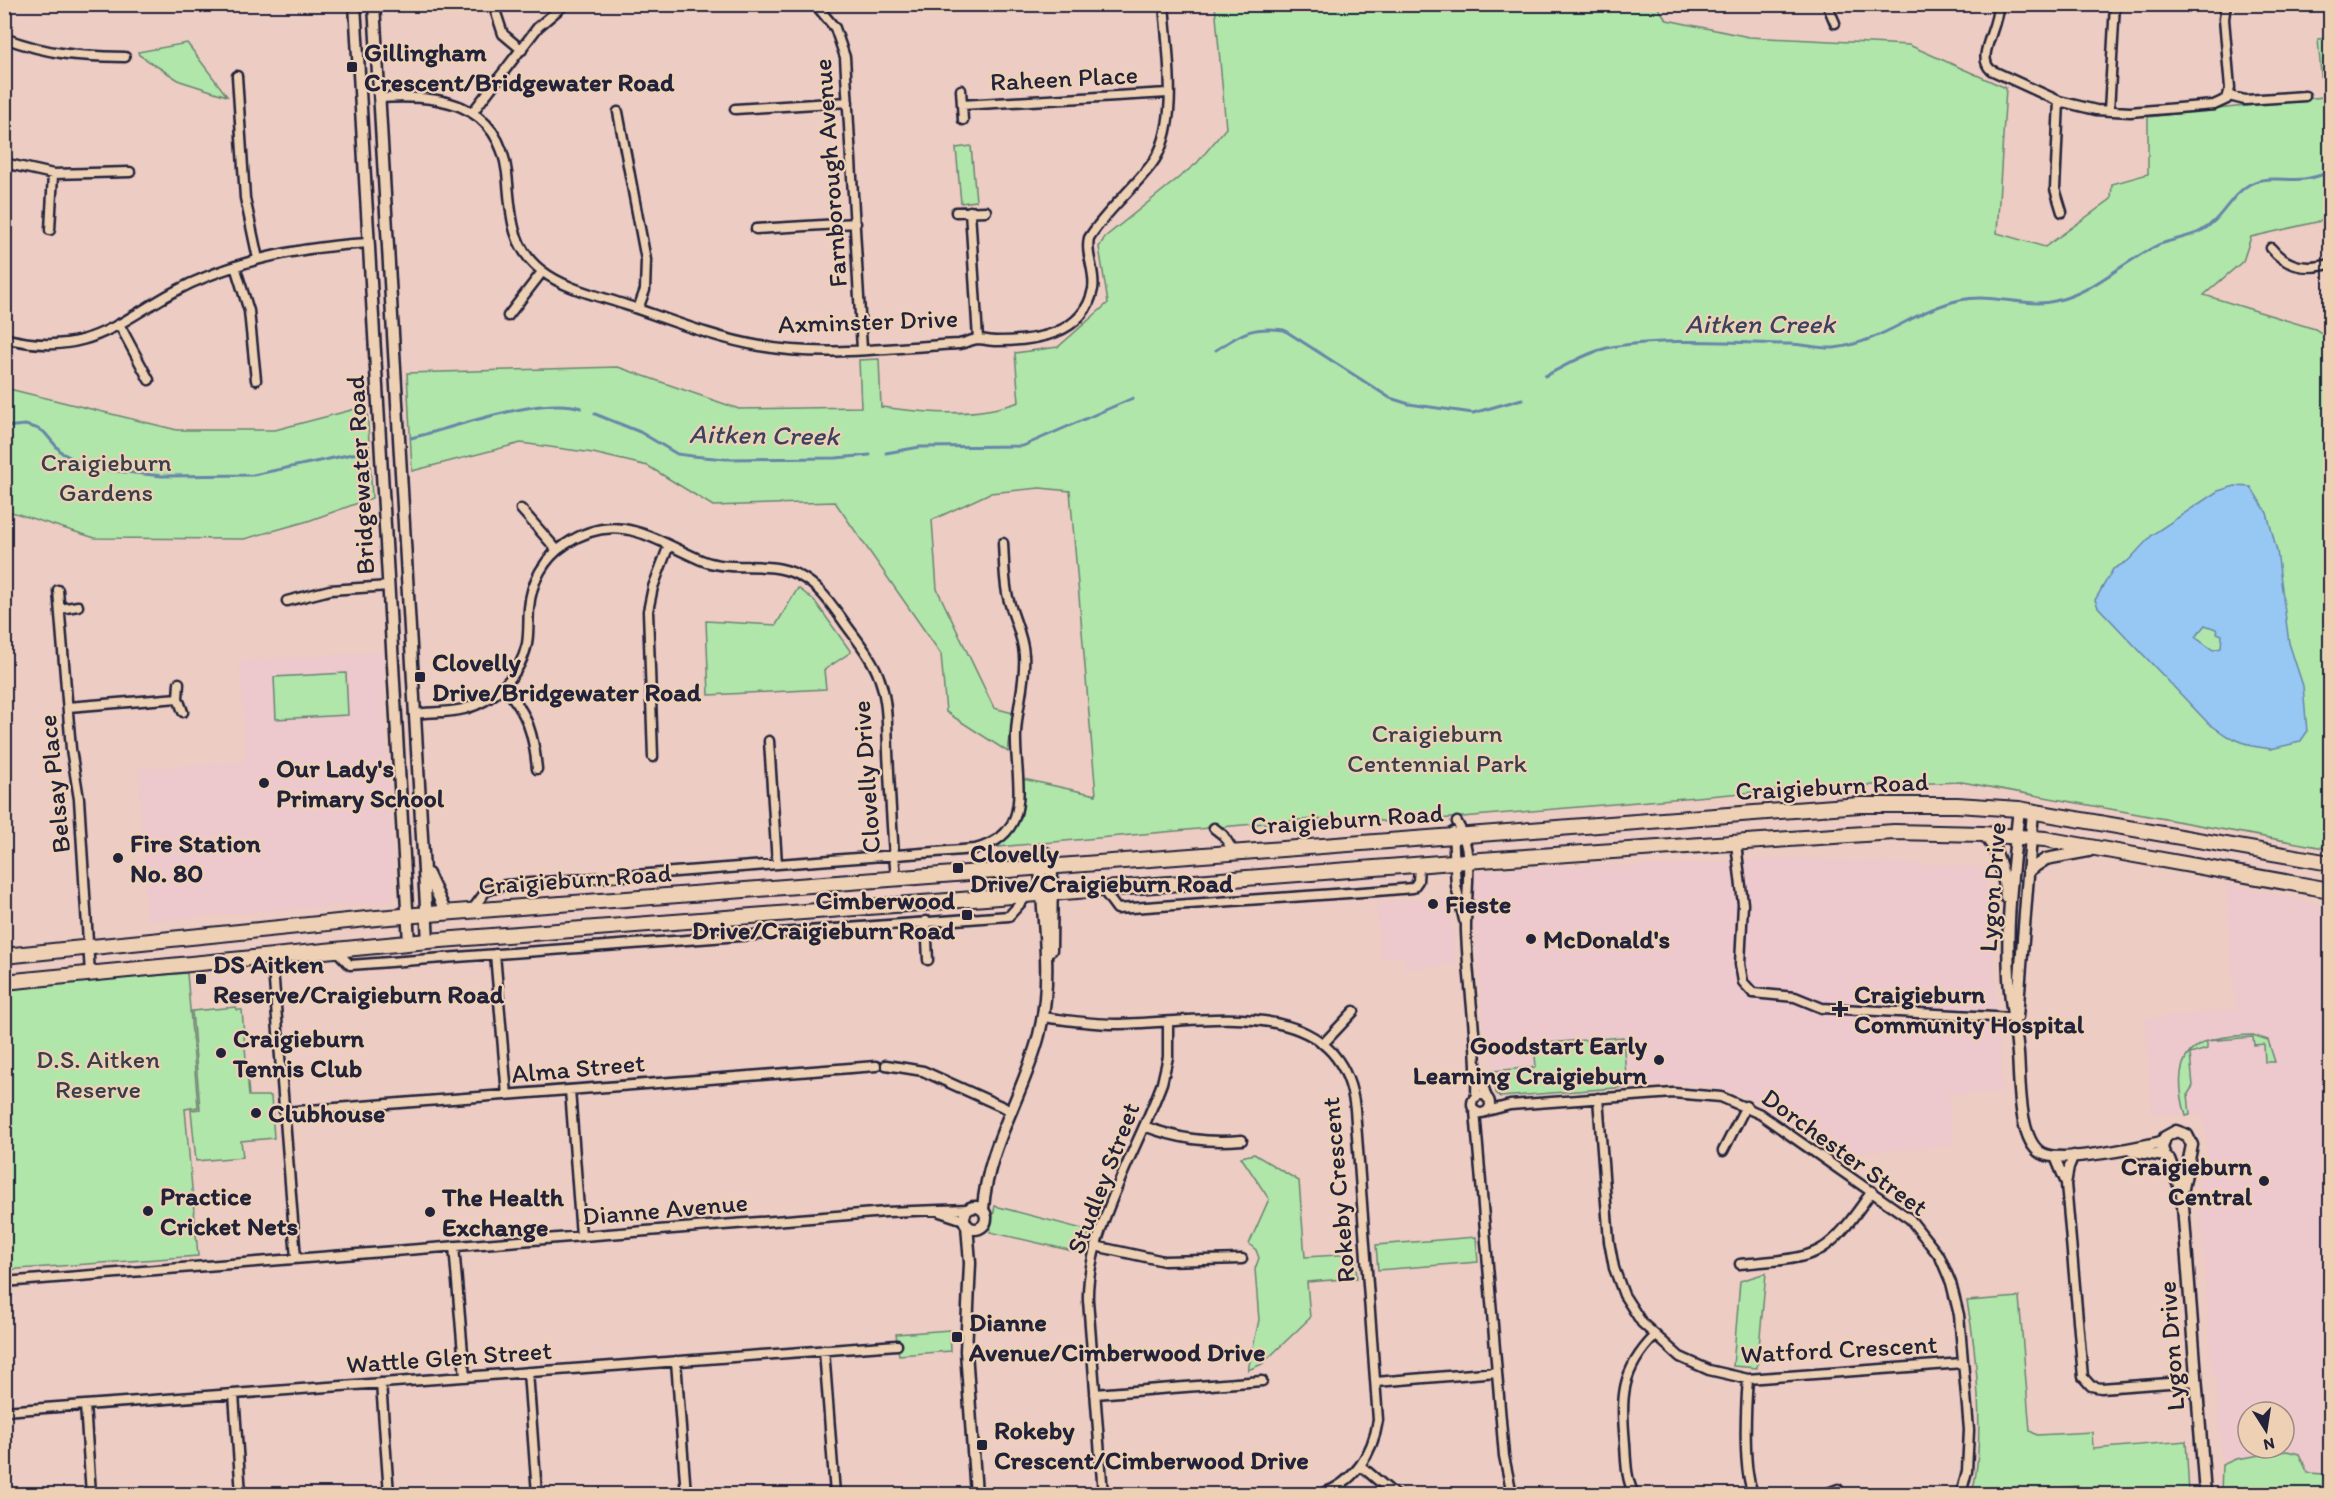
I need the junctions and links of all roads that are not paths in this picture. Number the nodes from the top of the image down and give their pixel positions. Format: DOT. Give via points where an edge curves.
graph roads {
  1 [pos="355,4"];
  2 [pos="374,4"];
  3 [pos="493,4"];
  4 [pos="565,4"];
  5 [pos="1164,4"];
  6 [pos="1827,4"];
  7 [pos="1998,4"];
  8 [pos="2115,4"];
  9 [pos="2219,4"];
  10 [pos="2226,4"];
  11 [pos="816,5"];
  12 [pos="2224,19"];
  13 [pos="1835,23"];
  14 [pos="4,38"];
  15 [pos="522,50"];
  16 [pos="125,57"];
  17 [pos="237,76"];
  18 [pos="961,90"];
  19 [pos="1168,93"];
  20 [pos="2229,96"];
  21 [pos="2305,96"];
  22 [pos="379,98"];
  23 [pos="361,99"];
  24 [pos="2059,101"];
  25 [pos="848,102"];
  26 [pos="962,105"];
  27 [pos="735,108"];
  28 [pos="2109,111"];
  29 [pos="618,112"];
  30 [pos="472,113"];
  31 [pos="963,120"];
  32 [pos="4,163"];
  33 [pos="130,172"];
  34 [pos="53,174"];
  35 [pos="986,210"];
  36 [pos="956,212"];
  37 [pos="970,212"];
  38 [pos="2062,212"];
  39 [pos="856,224"];
  40 [pos="756,229"];
  41 [pos="50,231"];
  42 [pos="369,243"];
  43 [pos="2271,248"];
  44 [pos="258,259"];
  45 [pos="2331,264"];
  46 [pos="235,266"];
  47 [pos="542,272"];
  48 [pos="638,309"];
  49 [pos="508,316"];
  50 [pos="119,324"];
  51 [pos="4,338"];
  52 [pos="978,339"];
  53 [pos="862,349"];
  54 [pos="395,364"];
  55 [pos="149,380"];
  56 [pos="256,380"];
  57 [pos="379,404"];
  58 [pos="399,439"];
  59 [pos="381,452"];
  60 [pos="520,509"];
  61 [pos="1003,543"];
  62 [pos="669,545"];
  63 [pos="557,550"];
  64 [pos="389,586"];
  65 [pos="58,590"];
  66 [pos="287,601"];
  67 [pos="78,606"];
  68 [pos="60,609"];
  69 [pos="179,683"];
  70 [pos="504,686"];
  71 [pos="178,698"];
  72 [pos="68,707"];
  73 [pos="183,712"];
  74 [pos="414,714"];
  75 [pos="396,715"];
  76 [pos="769,741"];
  77 [pos="653,757"];
  78 [pos="537,769"];
  79 [pos="2026,810"];
  80 [pos="1214,828"];
  81 [pos="1983,834"];
  82 [pos="1458,835"];
  83 [pos="2016,836"];
  84 [pos="2031,837"];
  85 [pos="1736,843"];
  86 [pos="422,847"];
  87 [pos="404,848"];
  88 [pos="2111,850"];
  89 [pos="1234,852"];
  90 [pos="894,855"];
  91 [pos="1460,862"];
  92 [pos="2331,863"];
  93 [pos="777,864"];
  94 [pos="1046,866"];
  95 [pos="1419,866"];
  96 [pos="2028,871"];
  97 [pos="896,878"];
  98 [pos="1103,890"];
  99 [pos="2331,890"];
  100 [pos="1048,895"];
  101 [pos="1027,896"];
  102 [pos="471,911"];
  103 [pos="446,913"];
  104 [pos="426,914"];
  105 [pos="407,916"];
  106 [pos="732,918"];
  107 [pos="926,921"];
  108 [pos="755,934"];
  109 [pos="428,941"];
  110 [pos="409,943"];
  111 [pos="93,945"];
  112 [pos="336,950"];
  113 [pos="495,954"];
  114 [pos="4,956"];
  115 [pos="272,956"];
  116 [pos="928,960"];
  117 [pos="90,974"];
  118 [pos="2009,975"];
  119 [pos="4,982"];
  120 [pos="1354,1011"];
  121 [pos="1042,1017"];
  122 [pos="2013,1018"];
  123 [pos="1168,1022"];
  124 [pos="2017,1039"];
  125 [pos="1323,1044"];
  126 [pos="1477,1063"];
  127 [pos="570,1090"];
  128 [pos="507,1095"];
  129 [pos="1476,1097"];
  130 [pos="1598,1098"];
  131 [pos="1746,1106"];
  132 [pos="1484,1107"];
  133 [pos="1012,1110"];
  134 [pos="284,1112"];
  135 [pos="1144,1126"];
  136 [pos="1242,1140"];
  137 [pos="2162,1142"];
  138 [pos="1723,1150"];
  139 [pos="2126,1151"];
  140 [pos="2074,1155"];
  141 [pos="2055,1156"];
  142 [pos="2188,1156"];
  143 [pos="2167,1157"];
  144 [pos="986,1179"];
  145 [pos="2066,1184"];
  146 [pos="1872,1191"];
  147 [pos="2182,1193"];
  148 [pos="983,1209"];
  149 [pos="967,1215"];
  150 [pos="983,1226"];
  151 [pos="581,1236"];
  152 [pos="454,1246"];
  153 [pos="1095,1246"];
  154 [pos="296,1258"];
  155 [pos="1242,1259"];
  156 [pos="970,1263"];
  157 [pos="1740,1264"];
  158 [pos="4,1282"];
  159 [pos="1655,1336"];
  160 [pos="897,1345"];
  161 [pos="824,1350"];
  162 [pos="676,1361"];
  163 [pos="1963,1363"];
  164 [pos="528,1372"];
  165 [pos="1497,1372"];
  166 [pos="465,1377"];
  167 [pos="1748,1378"];
  168 [pos="1262,1381"];
  169 [pos="2196,1381"];
  170 [pos="1376,1382"];
  171 [pos="381,1383"];
  172 [pos="234,1394"];
  173 [pos="1095,1394"];
  174 [pos="85,1405"];
  175 [pos="4,1411"];
  176 [pos="1361,1466"];
  177 [pos="1838,1489"];
  178 [pos="91,1494"];
  179 [pos="241,1494"];
  180 [pos="389,1494"];
  181 [pos="537,1494"];
  182 [pos="686,1494"];
  183 [pos="835,1494"];
  184 [pos="976,1494"];
  185 [pos="1103,1494"];
  186 [pos="1321,1494"];
  187 [pos="1394,1494"];
  188 [pos="1512,1494"];
  189 [pos="1634,1494"];
  190 [pos="1754,1494"];
  191 [pos="1825,1494"];
  192 [pos="1961,1494"];
  193 [pos="2205,1494"];
  1 -- 23 [label="street, Bridgewater Road"];
  2 -- 22 [label="street, Bridgewater Road"];
  3 -- 15 [label="street" via="503,34"];
  4 -- 15 [label="street" via="546,19"];
  5 -- 19 [label="street, Axminster Drive"];
  6 -- 13 [label="street"];
  7 -- 24 [label="street" via="1996,25 1984,56 1987,67"];
  8 -- 28 [label="street"];
  9 -- 12 [label="street"];
  10 -- 12 [label="street"];
  11 -- 25 [label="street, Farnborough Avenue" via="835,28 843,46"];
  12 -- 20 [label="street"];
  14 -- 16 [label="street" via="44,52"];
  15 -- 30 [label="street"];
  17 -- 44 [label="street" via="245,198"];
  18 -- 26 [label="street, Raheen Place"];
  19 -- 26 [label="street, Raheen Place"];
  19 -- 52 [label="street, Axminster Drive" via="1168,129 1158,155 1089,238 1094,279 1090,302 1082,315 1043,338"];
  20 -- 21 [label="street" via="2245,100"];
  20 -- 28 [label="street" via="2214,105"];
  22 -- 23 [label="street, Axminster Drive"];
  22 -- 30 [label="street, Axminster Drive" via="434,97"];
  22 -- 54 [label="street, Bridgewater Road"];
  23 -- 42 [label="street, Bridgewater Road"];
  24 -- 28 [label="street"];
  24 -- 38 [label="street" via="2055,189"];
  25 -- 27 [label="street"];
  25 -- 39 [label="street, Farnborough Avenue"];
  26 -- 31 [label="street, Raheen Place"];
  29 -- 48 [label="street" via="646,260 645,290"];
  30 -- 47 [label="street, Axminster Drive" via="500,149 506,167 512,227 524,251"];
  32 -- 34 [label="street"];
  33 -- 34 [label="street"];
  34 -- 41 [label="street"];
  35 -- 37 [label="street"];
  36 -- 37 [label="street"];
  37 -- 52 [label="street"];
  39 -- 40 [label="street"];
  39 -- 53 [label="street, Farnborough Avenue"];
  42 -- 44 [label="street" via="304,249"];
  42 -- 57 [label="street, Bridgewater Road"];
  43 -- 45 [label="street" via="2282,260 2303,267"];
  44 -- 46 [label="street"];
  46 -- 50 [label="street" via="206,276"];
  46 -- 56 [label="street" via="249,311"];
  47 -- 48 [label="street, Axminster Drive"];
  47 -- 49 [label="street"];
  48 -- 53 [label="street, Axminster Drive" via="714,336 762,347 803,351"];
  50 -- 51 [label="street" via="85,341 60,346"];
  50 -- 55 [label="street"];
  52 -- 53 [label="street, Axminster Drive" via="959,344"];
  54 -- 57 [label="street" via="389,412"];
  54 -- 58 [label="street, Bridgewater Road"];
  57 -- 59 [label="street, Bridgewater Road"];
  58 -- 59 [label="street" via="394,429 389,428"];
  58 -- 74 [label="street, Bridgewater Road"];
  59 -- 64 [label="street, Bridgewater Road"];
  60 -- 63 [label="street"];
  61 -- 90 [label="street" via="1007,594 1024,652 1025,676 1016,732 1018,808 1014,823 991,845"];
  62 -- 63 [label="street, Clovelly Drive" via="638,531 611,528 584,534"];
  62 -- 77 [label="street" via="648,611"];
  62 -- 90 [label="street, Clovelly Drive" via="719,566 790,571 826,597 872,661 883,688"];
  63 -- 70 [label="street, Clovelly Drive" via="535,580 529,601 526,645 520,664"];
  64 -- 66 [label="street" via="330,590"];
  64 -- 75 [label="street, Bridgewater Road"];
  65 -- 68 [label="street, Belsay Place"];
  67 -- 68 [label="street"];
  68 -- 72 [label="street, Belsay Place"];
  69 -- 71 [label="street"];
  70 -- 74 [label="street, Clovelly Drive" via="488,699 465,709"];
  70 -- 78 [label="street" via="528,719"];
  71 -- 72 [label="street"];
  71 -- 73 [label="street"];
  72 -- 111 [label="street, Belsay Place" via="70,749 79,799 87,929"];
  74 -- 75 [label="street, Clovelly Drive"];
  74 -- 86 [label="street, Bridgewater Road"];
  75 -- 87 [label="street, Bridgewater Road"];
  76 -- 93 [label="street"];
  79 -- 82 [label="main road, Craigieburn Road" via="1860,805"];
  79 -- 83 [label="street, Lygon Drive"];
  79 -- 84 [label="street, Lygon Drive"];
  79 -- 92 [label="main road, Craigieburn Road"];
  80 -- 89 [label="street"];
  81 -- 83 [label="main road, Craigieburn Road"];
  81 -- 85 [label="main road, Craigieburn Road" via="1894,832"];
  81 -- 118 [label="street" via="1998,860 2005,885"];
  82 -- 89 [label="main road, Craigieburn Road"];
  82 -- 91 [label="street"];
  82 -- 91 [label="street"];
  83 -- 84 [label="main road, Craigieburn Road"];
  83 -- 118 [label="street, Lygon Drive"];
  84 -- 88 [label="main road, Craigieburn Road"];
  84 -- 96 [label="street, Lygon Drive"];
  85 -- 91 [label="main road, Craigieburn Road"];
  85 -- 122 [label="street" via="1743,903 1740,964 1749,991 1795,997 1822,1008"];
  86 -- 87 [label="street"];
  86 -- 103 [label="street" via="430,884"];
  86 -- 104 [label="street, Bridgewater Road"];
  87 -- 105 [label="street, Bridgewater Road"];
  88 -- 96 [label="street" via="2063,854 2038,862"];
  88 -- 99 [label="main road, Craigieburn Road"];
  89 -- 94 [label="main road, Craigieburn Road"];
  90 -- 93 [label="street"];
  90 -- 97 [label="street, Clovelly Drive"];
  91 -- 95 [label="main road, Craigieburn Road"];
  91 -- 126 [label="street"];
  93 -- 102 [label="street" via="506,885 486,891"];
  94 -- 97 [label="main road, Craigieburn Road"];
  94 -- 100 [label="street"];
  95 -- 98 [label="main road, Craigieburn Road"];
  95 -- 98 [label="street, Craigieburn Road" via="1416,886 1395,890 1118,909"];
  96 -- 124 [label="street, Lygon Drive"];
  97 -- 102 [label="main road, Craigieburn Road"];
  98 -- 100 [label="main road, Craigieburn Road"];
  100 -- 101 [label="main road, Craigieburn Road"];
  100 -- 121 [label="street"];
  101 -- 106 [label="main road, Craigieburn Road"];
  101 -- 107 [label="street" via="1008,916"];
  102 -- 103 [label="main road, Craigieburn Road"];
  103 -- 104 [label="main road, Craigieburn Road"];
  104 -- 105 [label="main road, Craigieburn Road"];
  104 -- 109 [label="street, Bridgewater Road"];
  105 -- 110 [label="street, Bridgewater Road"];
  105 -- 111 [label="main road, Craigieburn Road"];
  106 -- 108 [label="street"];
  106 -- 109 [label="main road, Craigieburn Road"];
  107 -- 108 [label="street"];
  107 -- 116 [label="street"];
  108 -- 113 [label="street"];
  109 -- 110 [label="main road, Craigieburn Road"];
  110 -- 112 [label="main road, Craigieburn Road"];
  111 -- 114 [label="main road, Craigieburn Road"];
  111 -- 117 [label="street, Belsay Place"];
  112 -- 113 [label="street" via="350,965"];
  112 -- 115 [label="main road, Craigieburn Road"];
  113 -- 128 [label="street"];
  115 -- 117 [label="main road, Craigieburn Road"];
  115 -- 134 [label="street"];
  117 -- 119 [label="main road, Craigieburn Road"];
  118 -- 122 [label="street, Lygon Drive"];
  120 -- 125 [label="street"];
  121 -- 123 [label="street, Rokeby Crescent" via="1098,1023"];
  121 -- 133 [label="street" via="1032,1059"];
  122 -- 124 [label="street, Lygon Drive"];
  123 -- 125 [label="street, Rokeby Crescent" via="1276,1022 1297,1027"];
  123 -- 135 [label="street, Studley Street" via="1165,1070"];
  124 -- 141 [label="street, Lygon Drive" via="2027,1133 2040,1152"];
  125 -- 170 [label="street, Rokeby Crescent" via="1344,1072 1354,1100"];
  126 -- 129 [label="street"];
  126 -- 132 [label="street"];
  127 -- 128 [label="street, Alma Street"];
  127 -- 133 [label="street, Alma Street" via="881,1066 923,1071"];
  127 -- 151 [label="street"];
  128 -- 134 [label="street, Alma Street"];
  129 -- 132 [label="street, Dorchester Street"];
  129 -- 132 [label="street" via="1472,1104"];
  130 -- 131 [label="street, Dorchester Street" via="1691,1092"];
  130 -- 132 [label="street, Dorchester Street"];
  130 -- 159 [label="street, Watford Crescent" via="1614,1268 1632,1310"];
  131 -- 138 [label="street"];
  131 -- 146 [label="street, Dorchester Street"];
  132 -- 165 [label="street" via="1479,1135"];
  133 -- 144 [label="street"];
  134 -- 154 [label="street"];
  135 -- 136 [label="street" via="1193,1140"];
  135 -- 153 [label="street, Studley Street"];
  137 -- 139 [label="street"];
  137 -- 142 [label="street" via="2169,1134 2181,1132 2192,1145"];
  137 -- 143 [label="street"];
  139 -- 140 [label="street"];
  139 -- 143 [label="street"];
  140 -- 141 [label="street"];
  140 -- 145 [label="street"];
  141 -- 145 [label="street"];
  142 -- 143 [label="street" via="2178,1161"];
  142 -- 147 [label="street, Lygon Drive"];
  143 -- 147 [label="street, Lygon Drive"];
  144 -- 148 [label="street"];
  144 -- 149 [label="street"];
  145 -- 169 [label="street" via="2080,1368 2085,1381 2101,1388"];
  146 -- 157 [label="street" via="1837,1239 1819,1252 1799,1259"];
  146 -- 163 [label="street, Dorchester Street" via="1910,1219 1940,1257 1956,1299"];
  147 -- 169 [label="street, Lygon Drive"];
  148 -- 149 [label="street"];
  148 -- 150 [label="street" via="987,1215"];
  149 -- 150 [label="street" via="977,1229"];
  149 -- 151 [label="street, Dianne Avenue" via="886,1212"];
  149 -- 156 [label="street"];
  150 -- 156 [label="street"];
  151 -- 152 [label="street, Dianne Avenue"];
  152 -- 154 [label="street, Dianne Avenue"];
  152 -- 166 [label="street"];
  153 -- 155 [label="street" via="1164,1261"];
  153 -- 173 [label="street, Studley Street" via="1088,1290"];
  154 -- 158 [label="street, Dianne Avenue"];
  156 -- 184 [label="street" via="966,1351"];
  159 -- 167 [label="street, Watford Crescent" via="1694,1365"];
  159 -- 189 [label="street" via="1637,1355 1623,1389 1627,1474"];
  160 -- 161 [label="street, Wattle Glen Street"];
  161 -- 162 [label="street, Wattle Glen Street"];
  161 -- 183 [label="street"];
  162 -- 164 [label="street, Wattle Glen Street"];
  162 -- 182 [label="street"];
  163 -- 167 [label="street, Watford Crescent"];
  163 -- 192 [label="street, Dorchester Street" via="1969,1451"];
  164 -- 166 [label="street, Wattle Glen Street"];
  164 -- 181 [label="street"];
  165 -- 170 [label="street"];
  165 -- 188 [label="street" via="1504,1456"];
  166 -- 171 [label="street, Wattle Glen Street"];
  167 -- 190 [label="street" via="1747,1447"];
  168 -- 173 [label="street"];
  169 -- 193 [label="street, Lygon Drive"];
  170 -- 176 [label="street, Rokeby Crescent" via="1377,1431"];
  171 -- 172 [label="street, Wattle Glen Street"];
  171 -- 180 [label="street"];
  172 -- 174 [label="street, Wattle Glen Street"];
  172 -- 179 [label="street"];
  173 -- 185 [label="street, Studley Street"];
  174 -- 175 [label="street, Wattle Glen Street"];
  174 -- 178 [label="street"];
  176 -- 186 [label="street, Rokeby Crescent" via="1340,1486"];
  176 -- 187 [label="street"];
  177 -- 191 [label="street"];
}
